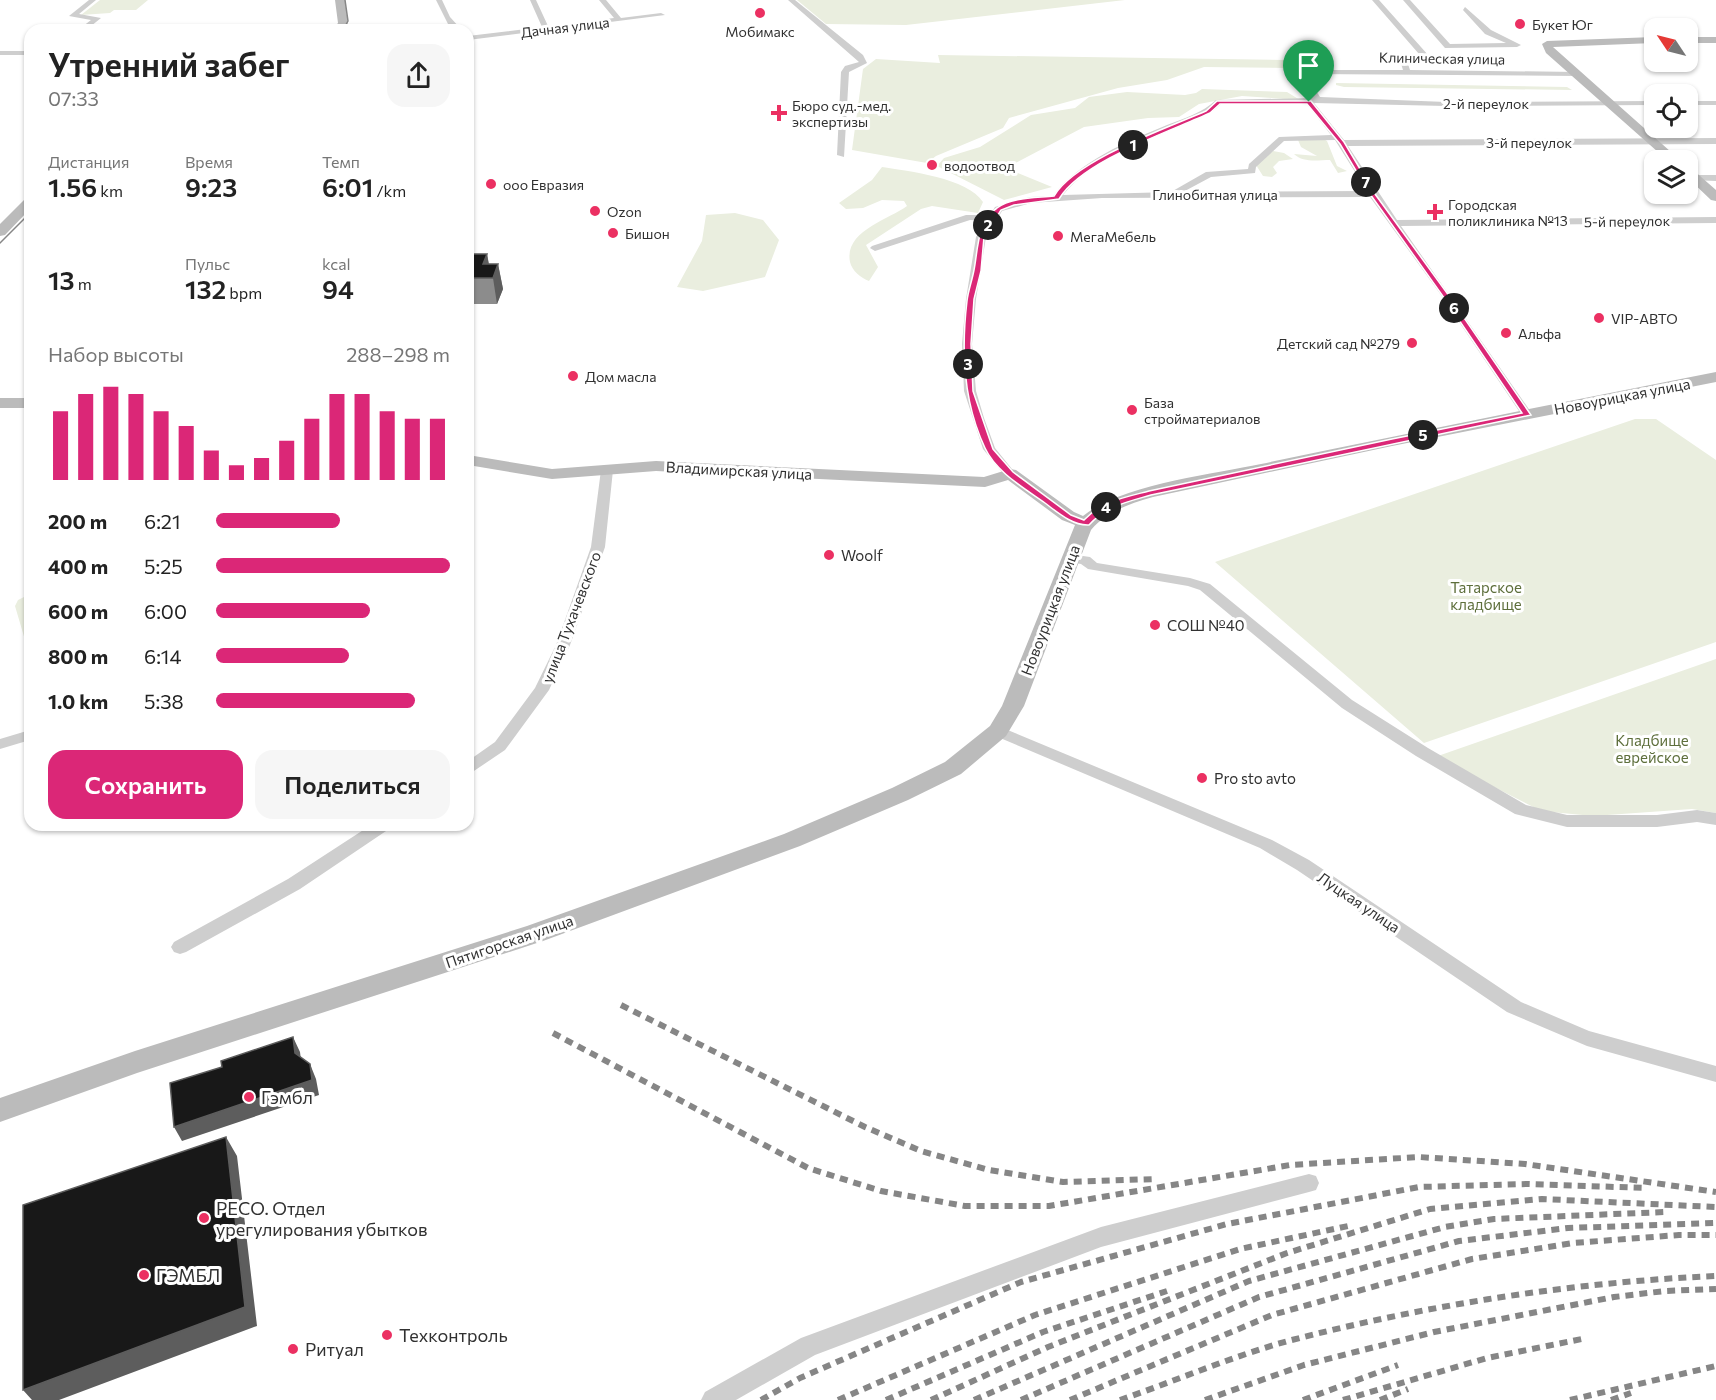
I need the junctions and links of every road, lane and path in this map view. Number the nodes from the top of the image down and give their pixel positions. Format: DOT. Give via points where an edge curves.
graph roads {
  1 [pos="93,0"];
  2 [pos="340,0"];
  3 [pos="437,0"];
  4 [pos="532,0"];
  5 [pos="602,0"];
  6 [pos="791,0"];
  7 [pos="1375,0"];
  8 [pos="1406,0"];
  9 [pos="1465,9"];
  10 [pos="661,15"];
  11 [pos="619,20"];
  12 [pos="90,24"];
  13 [pos="342,24"];
  14 [pos="452,24"];
  15 [pos="546,29"];
  16 [pos="474,37"];
  17 [pos="1644,40"];
  18 [pos="1698,40"];
  19 [pos="1716,40"];
  20 [pos="0,53"];
  21 [pos="24,53"];
  22 [pos="1407,72"];
  23 [pos="1577,74"];
  24 [pos="1313,101"];
  25 [pos="1608,103"];
  26 [pos="1644,103"];
  27 [pos="1698,103"];
  28 [pos="1716,104"];
  29 [pos="1340,140"];
  30 [pos="1651,141"];
  31 [pos="1716,141"];
  32 [pos="1662,150"];
  33 [pos="841,155"];
  34 [pos="1698,176"];
  35 [pos="1716,177"];
  36 [pos="1698,181"];
  37 [pos="1173,193"];
  38 [pos="1373,194"];
  39 [pos="1716,196"];
  40 [pos="1056,197"];
  41 [pos="24,208"];
  42 [pos="991,218"];
  43 [pos="1716,220"];
  44 [pos="24,224"];
  45 [pos="1393,224"];
  46 [pos="0,232"];
  47 [pos="0,247"];
  48 [pos="875,248"];
  49 [pos="1716,377"];
  50 [pos="0,403"];
  51 [pos="24,403"];
  52 [pos="1527,415"];
  53 [pos="474,461"];
  54 [pos="607,470"];
  55 [pos="1010,474"];
  56 [pos="1086,523"];
  57 [pos="1069,558"];
  58 [pos="998,731"];
  59 [pos="24,737"];
  60 [pos="0,744"];
  61 [pos="474,765"];
  62 [pos="1716,819"];
  63 [pos="374,831"];
  64 [pos="180,947"];
  65 [pos="1716,1074"];
  66 [pos="0,1110"];
  67 [pos="1309,1183"];
  68 [pos="713,1400"];
  1 -- 12 [label="street" via="73,16 97,18"];
  2 -- 13 [label="main road"];
  3 -- 14 [label="street"];
  4 -- 15 [label="street"];
  5 -- 11 [label="street"];
  6 -- 33 [label="street" via="863,63 845,72"];
  7 -- 22 [label="street" via="1425,56 1401,56"];
  8 -- 9 [label="street" via="1448,46 1517,45 1488,32"];
  10 -- 11 [label="street, Дачная улица"];
  11 -- 15 [label="street, Дачная улица"];
  15 -- 16 [label="street, Дачная улица"];
  17 -- 23 [label="main road" via="1547,44"];
  18 -- 19 [label="main road"];
  20 -- 21 [label="street"];
  22 -- 23 [label="street, Клиническая улица"];
  22 -- 24 [label="street, Клиническая улица" via="1307,72 1303,75"];
  23 -- 25 [label="main road"];
  24 -- 25 [label="street, 2-й переулок"];
  24 -- 29 [label="street"];
  24 -- 40 [label="street, 2-й переулок" via="1219,102 1208,112 1102,159 1062,188"];
  25 -- 26 [label="street, 2-й переулок"];
  25 -- 30 [label="main road"];
  27 -- 28 [label="street"];
  29 -- 30 [label="street, 3-й переулок"];
  29 -- 37 [label="street, 3-й переулок" via="1282,139 1252,166 1252,171 1209,174"];
  29 -- 38 [label="street"];
  30 -- 31 [label="street, 3-й переулок"];
  30 -- 32 [label="main road"];
  34 -- 35 [label="street"];
  36 -- 39 [label="main road"];
  37 -- 38 [label="street, Глинобитная улица"];
  37 -- 40 [label="street, Глинобитная улица"];
  38 -- 45 [label="street"];
  40 -- 42 [label="street, Глинобитная улица" via="1013,204 998,209"];
  41 -- 46 [label="main road"];
  42 -- 48 [label="street" via="969,217"];
  42 -- 55 [label="street" via="981,237 970,299 970,391 989,449"];
  43 -- 45 [label="street, 5-й переулок"];
  44 -- 47 [label="main road"];
  45 -- 52 [label="street"];
  49 -- 52 [label="main road, Новоурицкая улица"];
  50 -- 51 [label="main road"];
  52 -- 56 [label="main road, Новоурицкая улица" via="1149,493 1097,511"];
  53 -- 54 [label="main road, Владимирская улица" via="552,474"];
  54 -- 55 [label="main road, Владимирская улица" via="656,466 985,482"];
  54 -- 61 [label="street, улица Тухачевского" via="598,547 563,645 542,690 500,746"];
  55 -- 56 [label="main road" via="1068,516"];
  56 -- 57 [label="main road, Новоурицкая улица"];
  57 -- 58 [label="main road, Новоурицкая улица" via="1013,706"];
  57 -- 62 [label="street" via="1205,587 1347,704 1521,810 1567,821 1658,821 1697,816"];
  58 -- 65 [label="street, Луцкая улица" via="1266,844 1545,1023 1604,1044"];
  58 -- 66 [label="main road, Пятигорская улица" via="953,768 792,840 534,934 135,1062"];
  59 -- 60 [label="street"];
  63 -- 64 [label="street" via="294,884"];
  67 -- 68 [label="street" via="1101,1238 809,1346"];
}
